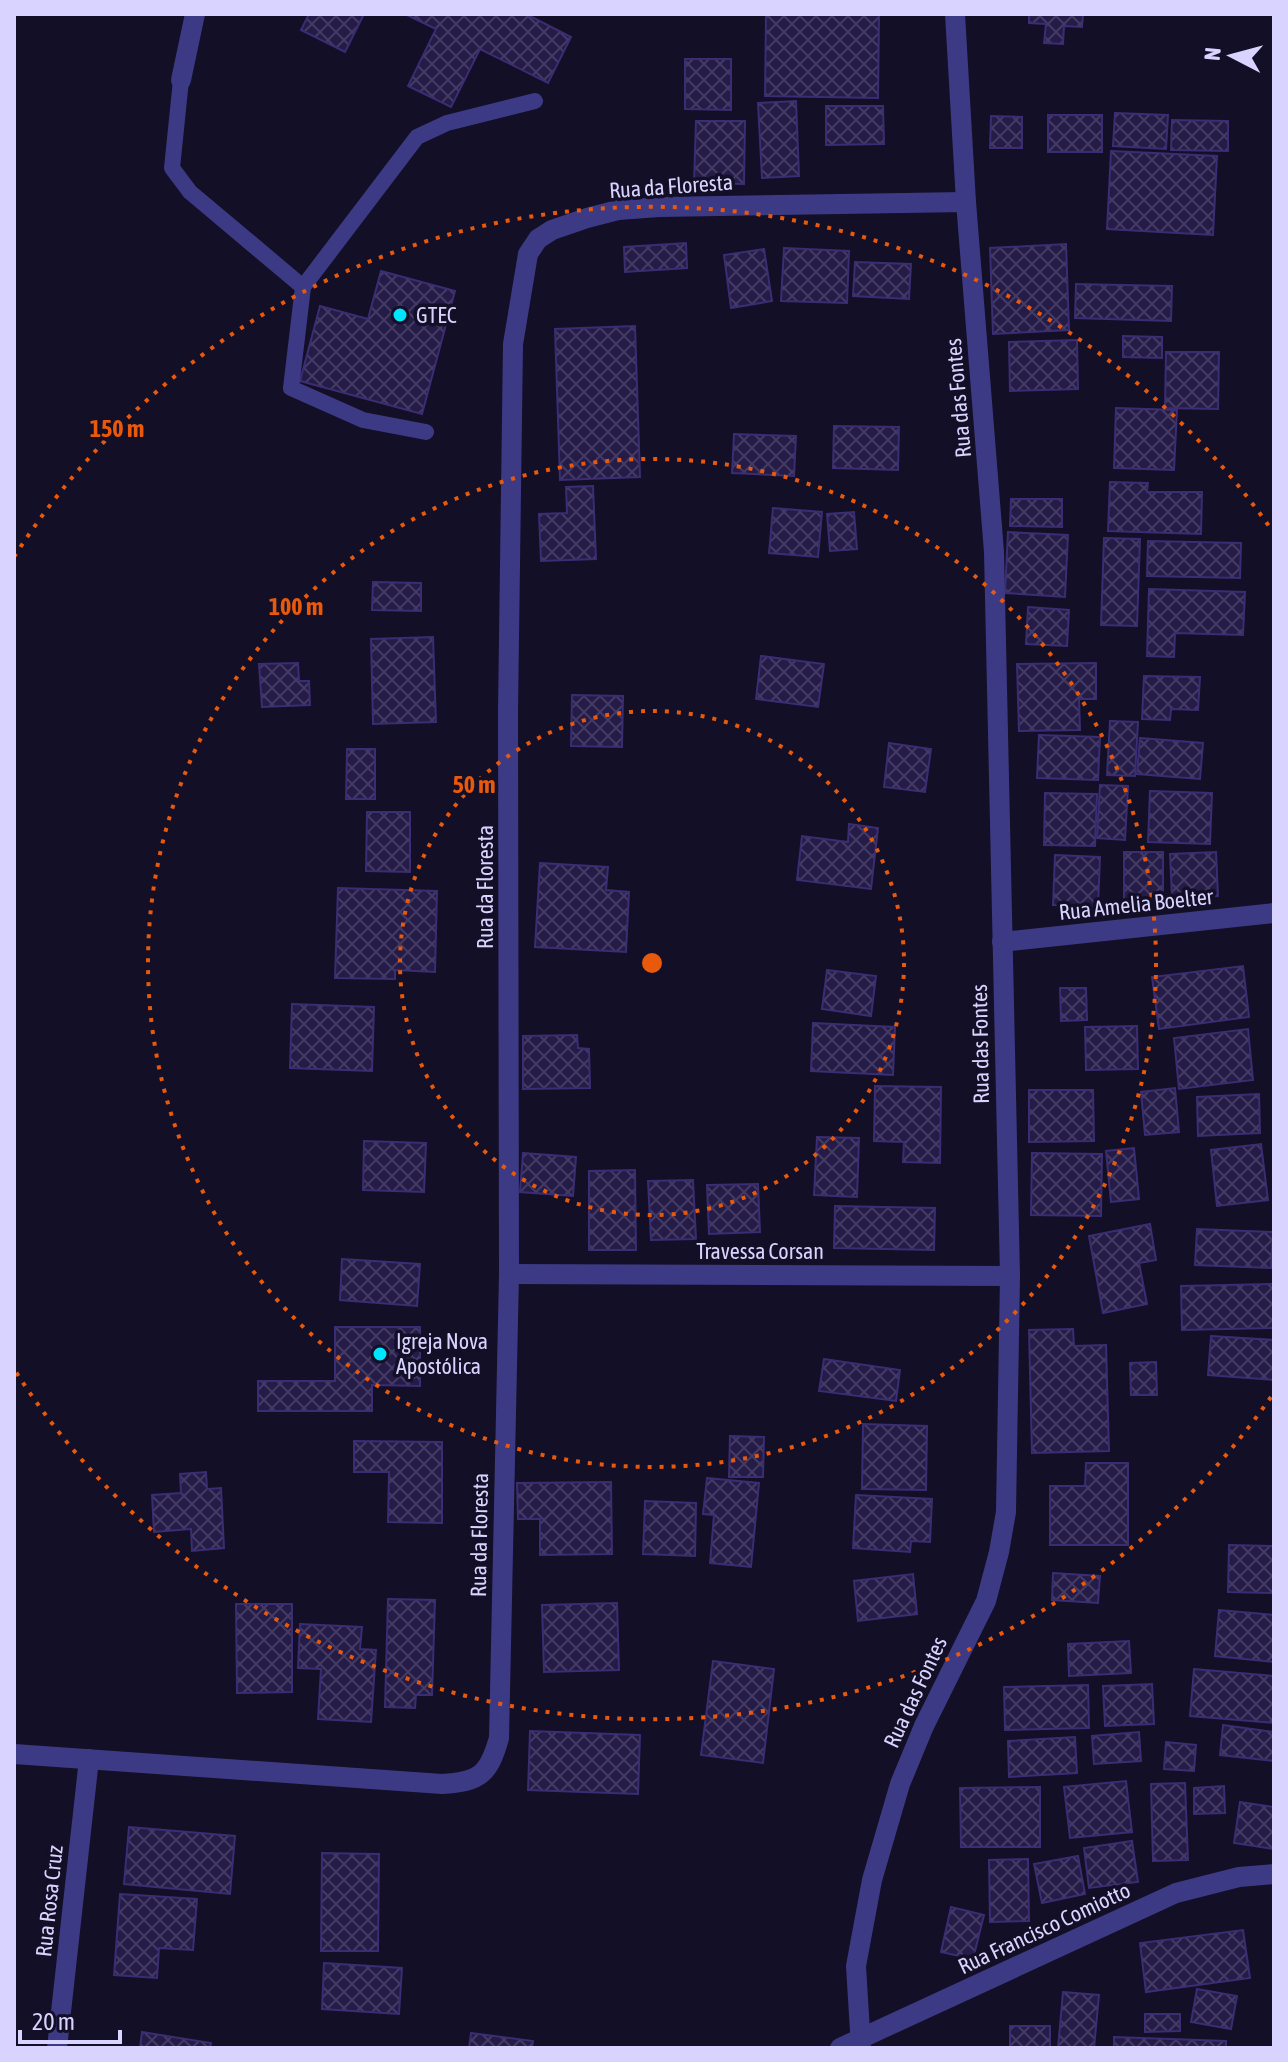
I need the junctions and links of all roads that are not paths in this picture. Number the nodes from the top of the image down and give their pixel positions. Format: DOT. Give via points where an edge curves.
graph roads {
  1 [pos="195,14"];
  2 [pos="955,14"];
  3 [pos="181,80"];
  4 [pos="535,101"];
  5 [pos="966,202"];
  6 [pos="303,287"];
  7 [pos="426,432"];
  8 [pos="1274,913"];
  9 [pos="1002,942"];
  10 [pos="509,1274"];
  11 [pos="1010,1276"];
  12 [pos="14,1754"];
  13 [pos="89,1759"];
  14 [pos="1274,1874"];
  15 [pos="861,2044"];
  16 [pos="57,2048"];
  17 [pos="840,2048"];
  1 -- 3 [label="street"];
  2 -- 5 [label="street, Rua das Fontes"];
  3 -- 6 [label="lane" via="172,168 190,192"];
  4 -- 6 [label="lane" via="447,123 417,137"];
  5 -- 9 [label="street, Rua das Fontes" via="994,552"];
  5 -- 10 [label="street, Rua da Floresta" via="618,210 552,230 528,254 513,344"];
  6 -- 7 [label="lane" via="291,388 363,420"];
  8 -- 9 [label="street, Rua Amelia Boelter"];
  9 -- 11 [label="street, Rua das Fontes"];
  10 -- 11 [label="street, Travessa Corsan"];
  10 -- 13 [label="street, Rua da Floresta" via="499,1738 481,1776 442,1784"];
  11 -- 15 [label="street, Rua das Fontes" via="1006,1512 999,1552 986,1601 900,1784 872,1880 856,1966"];
  12 -- 13 [label="street"];
  13 -- 16 [label="street, Rua Rosa Cruz"];
  14 -- 15 [label="street, Rua Francisco Comiotto" via="1176,1893"];
  15 -- 17 [label="street, Rua Francisco Comiotto"];
}
